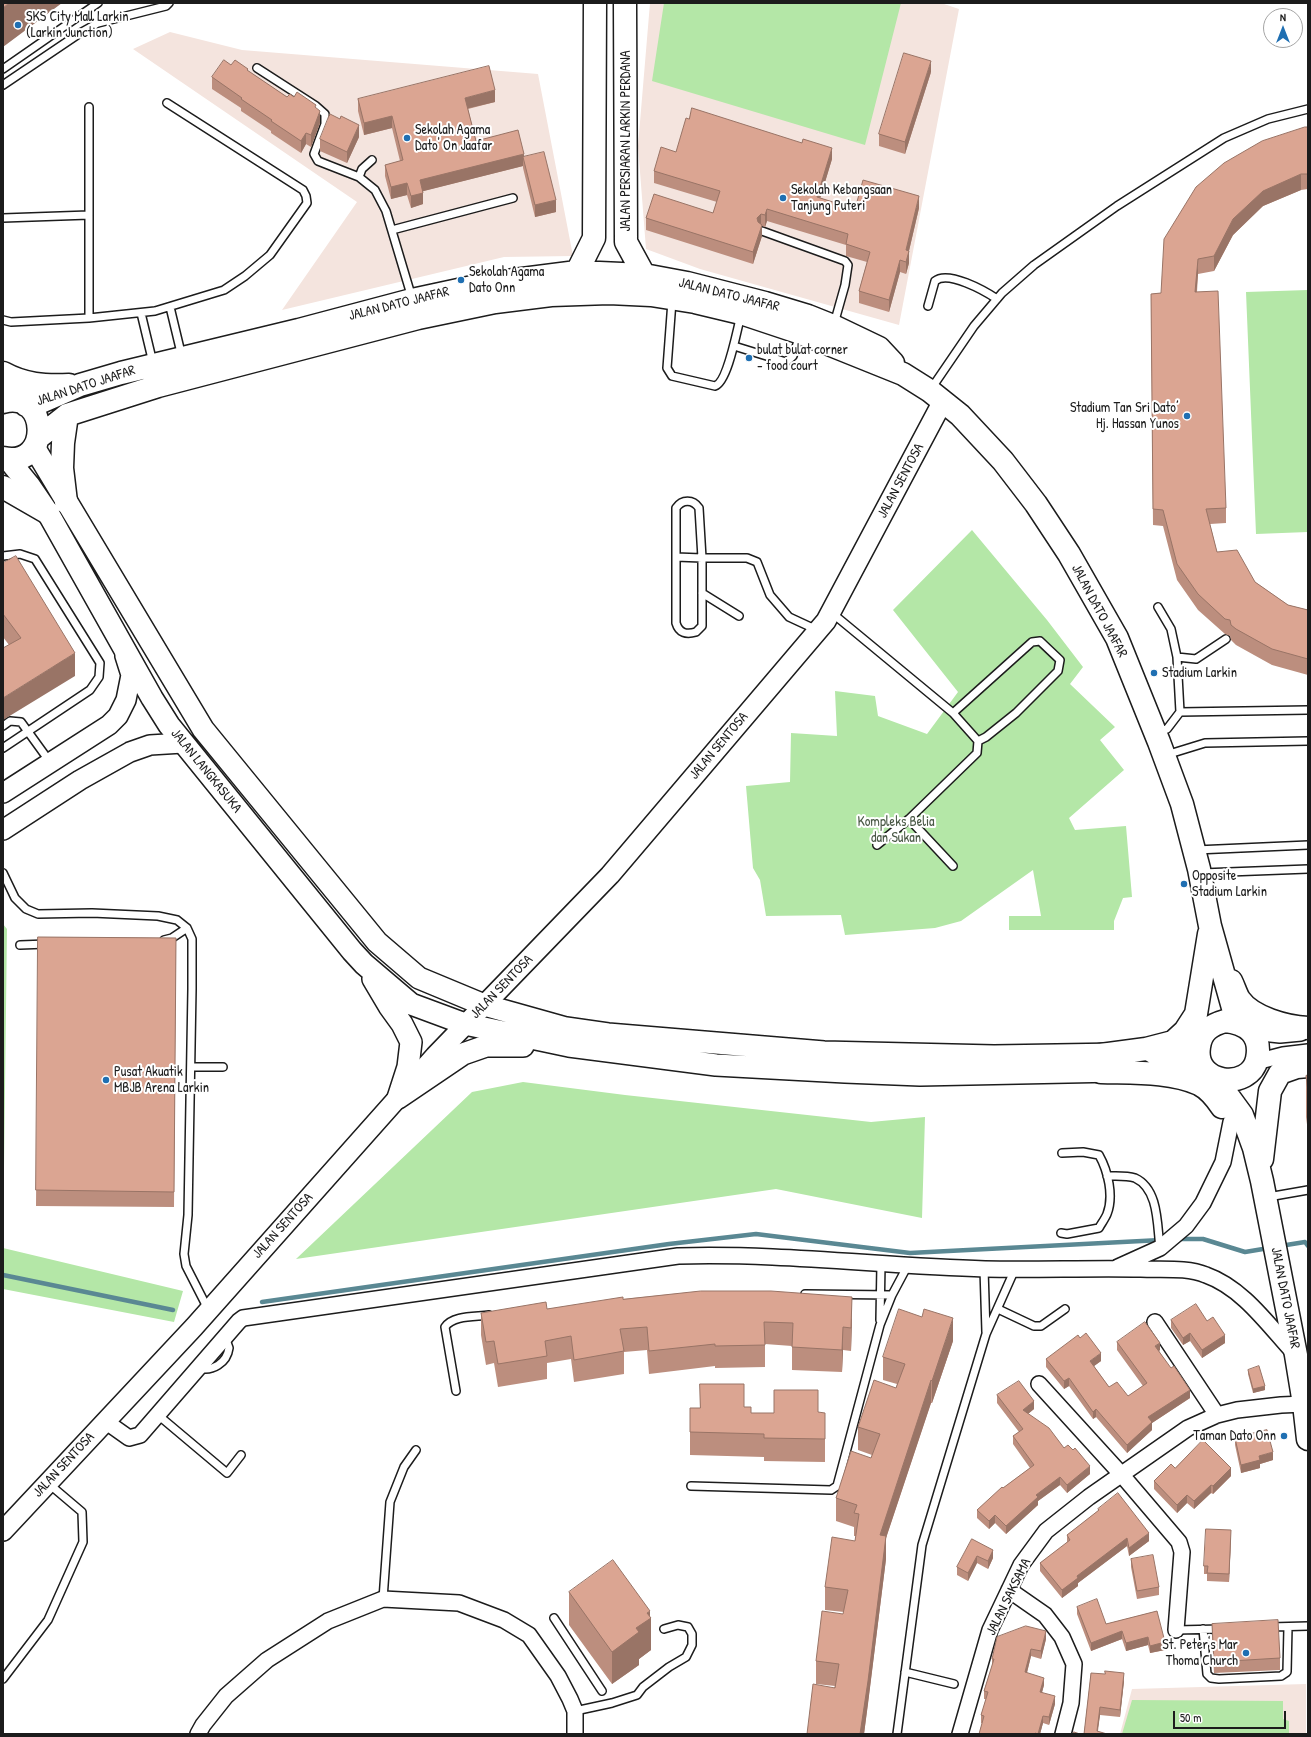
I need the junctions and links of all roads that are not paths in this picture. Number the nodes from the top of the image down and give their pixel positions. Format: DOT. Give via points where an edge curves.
graph roads {
  1 [pos="98,3"];
  2 [pos="169,3"];
  3 [pos="595,3"];
  4 [pos="625,3"];
  5 [pos="257,68"];
  6 [pos="3,69"];
  7 [pos="3,85"];
  8 [pos="167,103"];
  9 [pos="89,107"];
  10 [pos="1308,109"];
  11 [pos="372,160"];
  12 [pos="359,177"];
  13 [pos="512,198"];
  14 [pos="89,215"];
  15 [pos="3,218"];
  16 [pos="392,230"];
  17 [pos="762,231"];
  18 [pos="577,272"];
  19 [pos="644,275"];
  20 [pos="673,298"];
  21 [pos="997,299"];
  22 [pos="412,300"];
  23 [pos="928,306"];
  24 [pos="170,307"];
  25 [pos="141,312"];
  26 [pos="741,313"];
  27 [pos="89,318"];
  28 [pos="3,320"];
  29 [pos="833,326"];
  30 [pos="801,333"];
  31 [pos="734,346"];
  32 [pos="182,359"];
  33 [pos="154,366"];
  34 [pos="3,373"];
  35 [pos="903,374"];
  36 [pos="80,385"];
  37 [pos="936,396"];
  38 [pos="12,398"];
  39 [pos="67,415"];
  40 [pos="36,443"];
  41 [pos="6,458"];
  42 [pos="3,487"];
  43 [pos="57,508"];
  44 [pos="3,556"];
  45 [pos="676,557"];
  46 [pos="702,558"];
  47 [pos="702,593"];
  48 [pos="1158,607"];
  49 [pos="832,612"];
  50 [pos="739,616"];
  51 [pos="817,630"];
  52 [pos="116,632"];
  53 [pos="1226,639"];
  54 [pos="1177,656"];
  55 [pos="1308,710"];
  56 [pos="1180,712"];
  57 [pos="953,714"];
  58 [pos="3,726"];
  59 [pos="28,732"];
  60 [pos="1155,732"];
  61 [pos="1308,740"];
  62 [pos="978,741"];
  63 [pos="183,743"];
  64 [pos="3,748"];
  65 [pos="1164,756"];
  66 [pos="50,762"];
  67 [pos="4,791"];
  68 [pos="909,819"];
  69 [pos="3,830"];
  70 [pos="876,845"];
  71 [pos="1308,845"];
  72 [pos="1194,850"];
  73 [pos="953,866"];
  74 [pos="1308,869"];
  75 [pos="3,873"];
  76 [pos="1200,873"];
  77 [pos="187,928"];
  78 [pos="1212,936"];
  79 [pos="154,940"];
  80 [pos="51,944"];
  81 [pos="20,945"];
  82 [pos="364,964"];
  83 [pos="484,1006"];
  84 [pos="465,1024"];
  85 [pos="1244,1027"];
  86 [pos="1308,1028"];
  87 [pos="1207,1032"];
  88 [pos="1308,1033"];
  89 [pos="569,1046"];
  90 [pos="1308,1052"];
  91 [pos="1101,1064"];
  92 [pos="1255,1064"];
  93 [pos="1308,1066"];
  94 [pos="191,1067"];
  95 [pos="223,1067"];
  96 [pos="1209,1074"];
  97 [pos="398,1098"];
  98 [pos="1231,1122"];
  99 [pos="1062,1153"];
  100 [pos="1107,1176"];
  101 [pos="1262,1176"];
  102 [pos="1308,1190"];
  103 [pos="1061,1233"];
  104 [pos="1161,1242"];
  105 [pos="881,1264"];
  106 [pos="908,1266"];
  107 [pos="1114,1268"];
  108 [pos="984,1269"];
  109 [pos="1015,1269"];
  110 [pos="800,1294"];
  111 [pos="880,1295"];
  112 [pos="892,1295"];
  113 [pos="208,1309"];
  114 [pos="998,1309"];
  115 [pos="1065,1309"];
  116 [pos="495,1315"];
  117 [pos="1155,1322"];
  118 [pos="880,1325"];
  119 [pos="986,1334"];
  120 [pos="1296,1355"];
  121 [pos="1039,1384"];
  122 [pos="456,1391"];
  123 [pos="1304,1404"];
  124 [pos="158,1415"];
  125 [pos="1217,1415"];
  126 [pos="105,1421"];
  127 [pos="1308,1439"];
  128 [pos="416,1450"];
  129 [pos="241,1455"];
  130 [pos="1121,1474"];
  131 [pos="47,1483"];
  132 [pos="691,1486"];
  133 [pos="3,1531"];
  134 [pos="1009,1590"];
  135 [pos="382,1599"];
  136 [pos="554,1618"];
  137 [pos="1308,1626"];
  138 [pos="1288,1627"];
  139 [pos="1265,1628"];
  140 [pos="664,1629"];
  141 [pos="1203,1629"];
  142 [pos="1226,1629"];
  143 [pos="1176,1630"];
  144 [pos="905,1672"];
  145 [pos="3,1679"];
  146 [pos="954,1684"];
  147 [pos="602,1691"];
  148 [pos="575,1711"];
  149 [pos="198,1734"];
  150 [pos="575,1734"];
  151 [pos="897,1734"];
  152 [pos="960,1734"];
  153 [pos="1063,1734"];
  1 -- 6 [label="lane"];
  2 -- 7 [label="lane" via="166,6 98,22"];
  3 -- 18 [label="main road" via="594,238"];
  4 -- 19 [label="main road, JALAN PERSIARAN LARKIN PERDANA" via="626,242"];
  5 -- 12 [label="lane" via="325,114 325,124 314,154 318,161"];
  8 -- 24 [label="lane" via="303,190 307,203 270,255 245,276 224,290"];
  9 -- 14 [label="lane"];
  10 -- 21 [label="lane" via="1268,119 1224,138 1117,206 1034,265"];
  11 -- 12 [label="lane" via="362,169"];
  12 -- 16 [label="lane" via="375,190"];
  13 -- 16 [label="lane"];
  14 -- 15 [label="lane"];
  14 -- 27 [label="lane"];
  16 -- 22 [label="lane"];
  17 -- 29 [label="lane" via="845,261 848,265"];
  18 -- 19 [label="main road, JALAN DATO JAAFAR"];
  18 -- 22 [label="main road, JALAN DATO JAAFAR" via="491,283"];
  19 -- 29 [label="main road, JALAN DATO JAAFAR" via="717,290 808,316"];
  20 -- 26 [label="main road, JALAN DATO JAAFAR"];
  20 -- 31 [label="lane" via="666,360 672,376 720,385"];
  20 -- 39 [label="main road, JALAN DATO JAAFAR" via="609,293 551,295 495,302 418,318 208,372"];
  21 -- 23 [label="lane" via="977,286 944,277 935,281"];
  21 -- 37 [label="lane" via="974,326"];
  22 -- 32 [label="main road, JALAN DATO JAAFAR"];
  24 -- 25 [label="lane"];
  24 -- 32 [label="lane"];
  25 -- 27 [label="lane"];
  25 -- 33 [label="lane"];
  26 -- 30 [label="main road, JALAN DATO JAAFAR"];
  26 -- 31 [label="lane"];
  27 -- 28 [label="lane" via="11,322"];
  29 -- 35 [label="main road, JALAN DATO JAAFAR" via="879,348"];
  30 -- 31 [label="lane" via="793,356 786,362"];
  30 -- 35 [label="main road, JALAN DATO JAAFAR"];
  32 -- 33 [label="main road, JALAN DATO JAAFAR"];
  33 -- 36 [label="main road, JALAN DATO JAAFAR"];
  34 -- 36 [label="main road" via="31,385"];
  35 -- 37 [label="main road, JALAN DATO JAAFAR"];
  36 -- 38 [label="main road, JALAN DATO JAAFAR" via="41,402"];
  37 -- 49 [label="street, JALAN SENTOSA"];
  37 -- 60 [label="main road, JALAN DATO JAAFAR" via="978,432 1004,461 1069,554 1117,638"];
  38 -- 40 [label="main road" via="33,411 38,420 40,429"];
  39 -- 40 [label="main road, JALAN DATO JAAFAR"];
  39 -- 43 [label="main road"];
  40 -- 41 [label="main road, JALAN DATO JAAFAR" via="27,454 18,458"];
  40 -- 43 [label="main road"];
  41 -- 43 [label="main road, JALAN LANGKASUKA" via="29,485"];
  42 -- 43 [label="main road"];
  43 -- 52 [label="main road, JALAN LANGKASUKA"];
  43 -- 83 [label="main road" via="203,729 377,942 419,978"];
  44 -- 59 [label="lane" via="20,554 35,559 100,663 99,677 90,690"];
  45 -- 46 [label="lane"];
  45 -- 46 [label="lane" via="676,508 682,502 689,501 696,504 700,512"];
  45 -- 47 [label="lane" via="676,622 684,633 696,632 702,626"];
  46 -- 47 [label="lane"];
  46 -- 51 [label="lane" via="746,558 757,562 770,595 789,617"];
  47 -- 50 [label="lane"];
  48 -- 54 [label="lane" via="1171,628"];
  49 -- 51 [label="street, JALAN SENTOSA"];
  49 -- 57 [label="lane"];
  51 -- 83 [label="street, JALAN SENTOSA" via="610,875"];
  52 -- 63 [label="main road, JALAN LANGKASUKA" via="152,698"];
  52 -- 66 [label="street" via="131,675 126,700 118,716"];
  53 -- 54 [label="lane" via="1196,658"];
  54 -- 56 [label="lane"];
  55 -- 56 [label="lane"];
  56 -- 60 [label="lane" via="1167,729"];
  57 -- 62 [label="lane"];
  57 -- 62 [label="lane" via="1032,642 1040,640 1060,660 1058,671 1016,713"];
  58 -- 59 [label="lane" via="16,720 21,722"];
  59 -- 64 [label="lane"];
  59 -- 66 [label="lane"];
  60 -- 65 [label="main road, JALAN DATO JAAFAR"];
  61 -- 65 [label="lane" via="1205,743"];
  62 -- 68 [label="lane" via="977,753"];
  63 -- 69 [label="street" via="150,745 130,752 80,780"];
  63 -- 82 [label="main road, JALAN LANGKASUKA"];
  65 -- 72 [label="main road, JALAN DATO JAAFAR" via="1182,804"];
  66 -- 67 [label="street"];
  68 -- 70 [label="lane"];
  68 -- 73 [label="lane"];
  71 -- 72 [label="lane"];
  72 -- 76 [label="main road, JALAN DATO JAAFAR"];
  74 -- 76 [label="lane"];
  75 -- 77 [label="lane" via="15,898 26,909 38,914 158,916 177,920"];
  76 -- 78 [label="main road, JALAN DATO JAAFAR"];
  77 -- 79 [label="lane" via="172,938"];
  77 -- 94 [label="lane" via="192,939"];
  78 -- 85 [label="main road, JALAN DATO JAAFAR"];
  78 -- 86 [label="main road" via="1240,999 1251,1010 1277,1023"];
  78 -- 87 [label="main road, JALAN DATO JAAFAR" via="1213,976"];
  78 -- 91 [label="main road" via="1196,1014 1186,1031 1173,1042"];
  80 -- 81 [label="lane"];
  82 -- 84 [label="main road, JALAN LANGKASUKA" via="411,1004"];
  82 -- 97 [label="main road" via="411,1042 408,1067"];
  83 -- 84 [label="street, JALAN SENTOSA"];
  83 -- 91 [label="main road" via="566,1028 608,1034 816,1052 994,1056"];
  84 -- 89 [label="main road, JALAN LANGKASUKA"];
  84 -- 97 [label="street, JALAN SENTOSA"];
  85 -- 87 [label="main road" via="1225,1021"];
  85 -- 88 [label="street" via="1280,1035"];
  85 -- 92 [label="main road" via="1257,1046"];
  87 -- 91 [label="main road" via="1191,1046 1182,1050"];
  87 -- 96 [label="main road" via="1198,1053 1199,1061"];
  89 -- 91 [label="main road" via="716,1065 920,1075"];
  89 -- 97 [label="main road" via="486,1046 464,1054"];
  90 -- 92 [label="street" via="1283,1055"];
  91 -- 96 [label="main road" via="1178,1067"];
  91 -- 98 [label="main road" via="1179,1077 1200,1084 1215,1096"];
  92 -- 96 [label="main road" via="1244,1076 1230,1080"];
  92 -- 101 [label="main road, JALAN DATO JAAFAR"];
  93 -- 101 [label="main road" via="1280,1073 1270,1091"];
  94 -- 95 [label="lane"];
  94 -- 113 [label="lane" via="188,1215 184,1254 186,1266"];
  96 -- 101 [label="main road, JALAN DATO JAAFAR" via="1242,1115"];
  97 -- 113 [label="street, JALAN SENTOSA"];
  98 -- 101 [label="main road"];
  98 -- 104 [label="street" via="1223,1162 1203,1203 1186,1226"];
  99 -- 100 [label="lane" via="1083,1152 1099,1155"];
  100 -- 103 [label="lane" via="1110,1196 1107,1214 1099,1228"];
  100 -- 104 [label="lane" via="1134,1178 1145,1186 1154,1200"];
  101 -- 102 [label="lane"];
  101 -- 120 [label="main road, JALAN DATO JAAFAR"];
  104 -- 107 [label="street"];
  105 -- 106 [label="street"];
  105 -- 111 [label="lane"];
  105 -- 124 [label="street" via="818,1258 678,1256 248,1318 239,1321"];
  106 -- 108 [label="street"];
  106 -- 112 [label="lane"];
  107 -- 109 [label="street"];
  107 -- 120 [label="street" via="1176,1270 1217,1278 1252,1307"];
  108 -- 109 [label="street"];
  108 -- 119 [label="lane"];
  109 -- 114 [label="lane"];
  110 -- 111 [label="lane"];
  111 -- 112 [label="lane"];
  111 -- 118 [label="lane"];
  112 -- 118 [label="lane"];
  113 -- 126 [label="street, JALAN SENTOSA"];
  114 -- 115 [label="lane" via="1034,1326 1041,1326"];
  114 -- 119 [label="lane"];
  116 -- 122 [label="lane" via="456,1319 448,1322 445,1327"];
  117 -- 125 [label="street"];
  118 -- 132 [label="lane" via="837,1486 830,1490"];
  119 -- 144 [label="lane" via="922,1545"];
  120 -- 123 [label="main road, JALAN DATO JAAFAR"];
  121 -- 130 [label="street"];
  123 -- 125 [label="street, JALAN SAKSAMA" via="1259,1407"];
  123 -- 127 [label="main road, JALAN DATO JAAFAR"];
  124 -- 126 [label="street" via="140,1435 129,1438"];
  124 -- 129 [label="lane" via="227,1473"];
  125 -- 130 [label="street, JALAN SAKSAMA" via="1188,1428"];
  126 -- 131 [label="street, JALAN SENTOSA"];
  128 -- 135 [label="lane" via="404,1467 390,1502"];
  130 -- 134 [label="street, JALAN SAKSAMA" via="1046,1531 1021,1566"];
  130 -- 143 [label="street" via="1179,1542 1182,1552"];
  131 -- 133 [label="street, JALAN SENTOSA"];
  131 -- 145 [label="lane" via="82,1512 83,1542 48,1620"];
  134 -- 152 [label="street, JALAN SAKSAMA" via="990,1630"];
  134 -- 153 [label="street" via="1045,1616 1062,1637 1074,1664 1071,1703"];
  135 -- 148 [label="street" via="459,1604 504,1620 529,1635 558,1676"];
  135 -- 149 [label="street" via="328,1621 267,1660 226,1696"];
  136 -- 147 [label="lane"];
  137 -- 138 [label="lane"];
  138 -- 139 [label="lane"];
  138 -- 141 [label="lane" via="1287,1672 1284,1675 1219,1679 1211,1678 1207,1674"];
  140 -- 148 [label="lane" via="678,1625 688,1627 692,1634 692,1645 686,1657 669,1667 637,1695"];
  141 -- 142 [label="lane"];
  141 -- 143 [label="lane"];
  144 -- 146 [label="lane"];
  144 -- 151 [label="lane"];
  148 -- 150 [label="street"];
}
